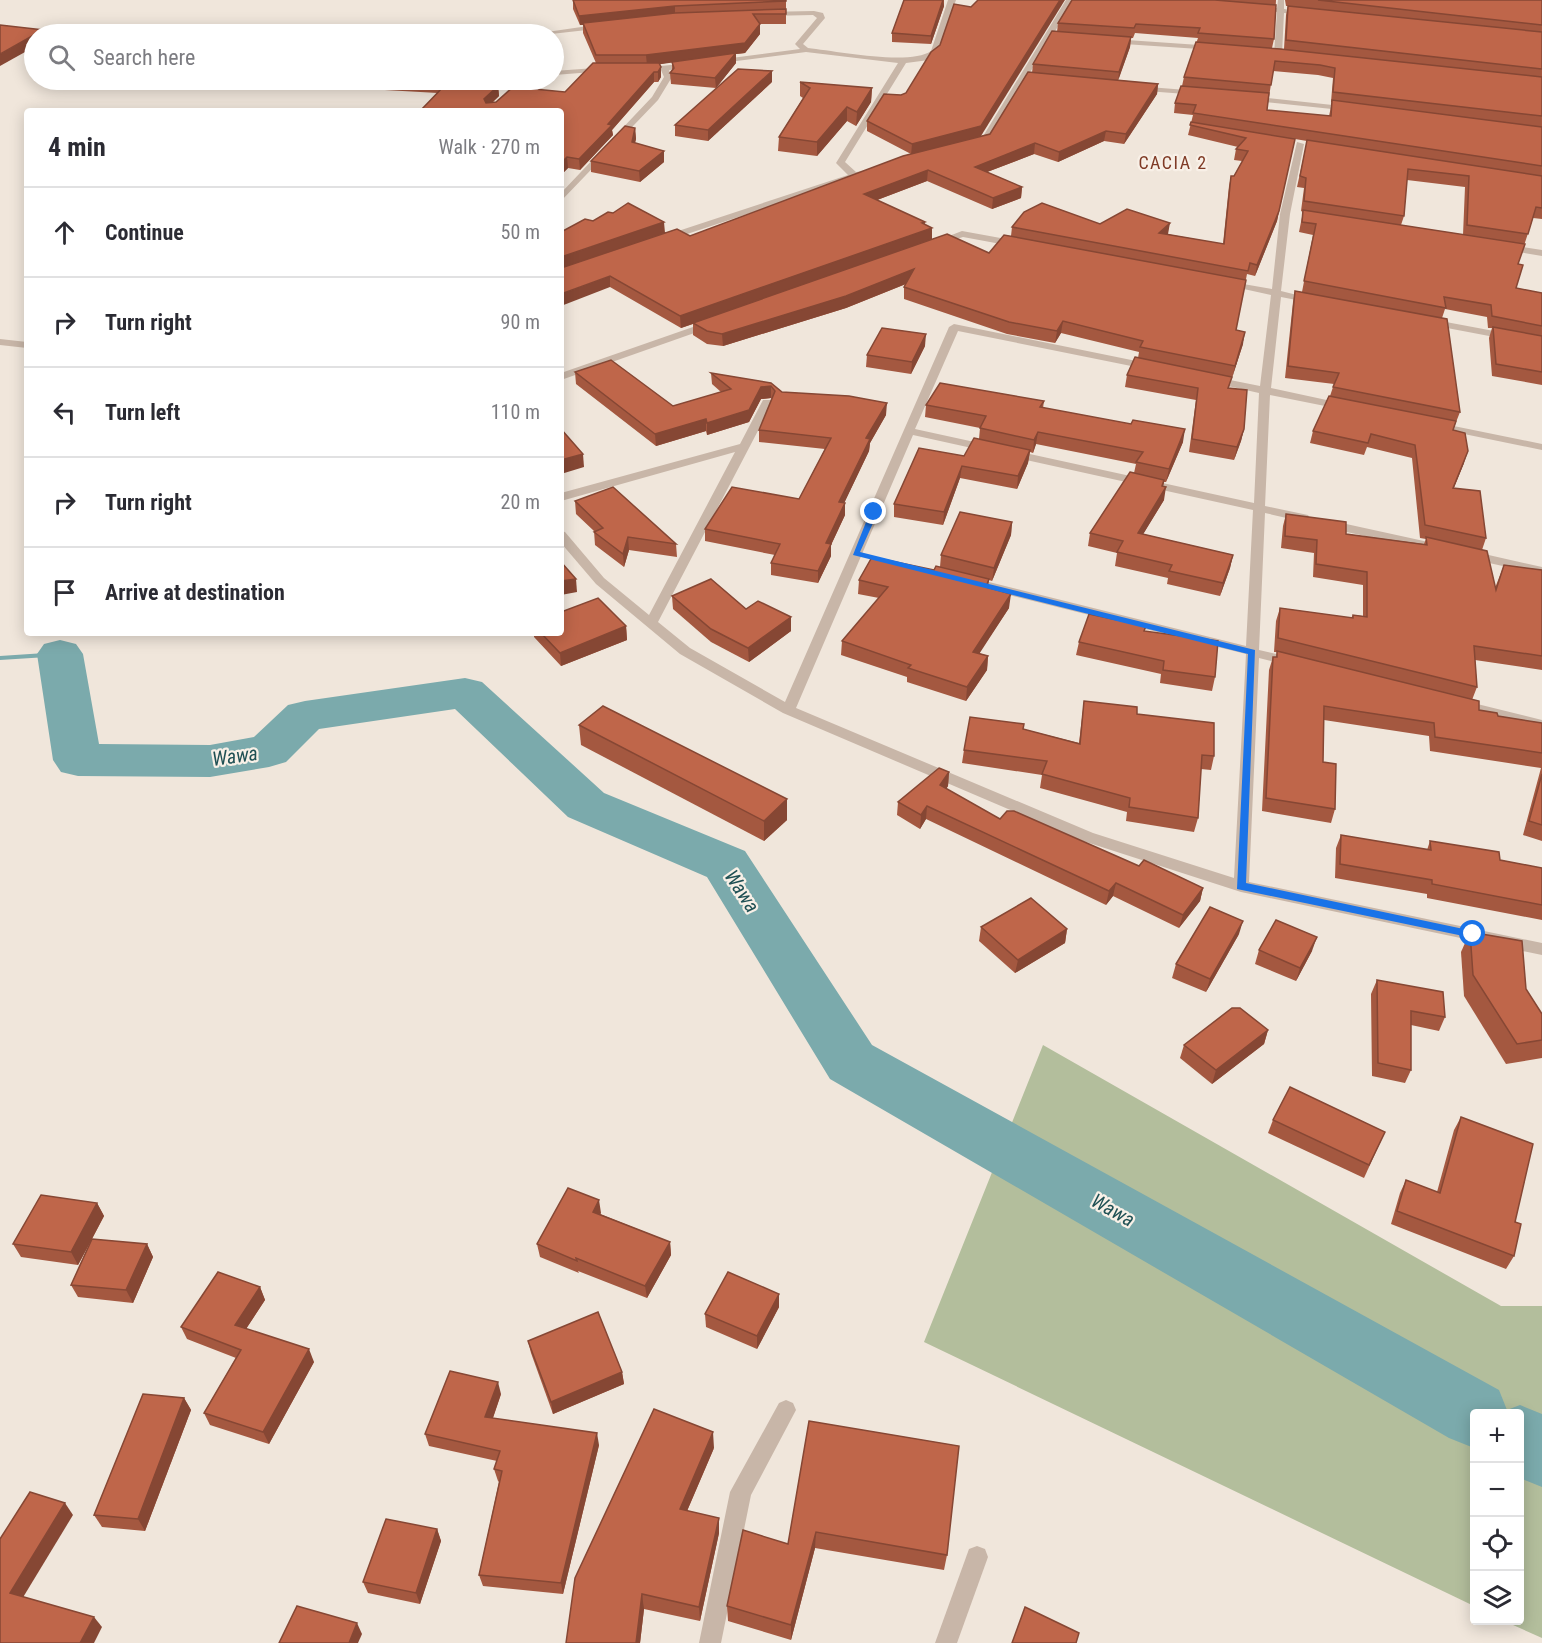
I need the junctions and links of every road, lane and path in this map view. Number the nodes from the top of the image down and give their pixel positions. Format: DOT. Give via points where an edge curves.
graph roads {
  1 [pos="952,0"];
  2 [pos="1070,0"];
  3 [pos="1281,0"];
  4 [pos="1248,7"];
  5 [pos="1281,10"];
  6 [pos="755,14"];
  7 [pos="1317,14"];
  8 [pos="613,24"];
  9 [pos="564,30"];
  10 [pos="1048,36"];
  11 [pos="1060,37"];
  12 [pos="1107,40"];
  13 [pos="1222,49"];
  14 [pos="806,50"];
  15 [pos="1267,53"];
  16 [pos="1278,54"];
  17 [pos="1290,56"];
  18 [pos="903,61"];
  19 [pos="712,62"];
  20 [pos="700,64"];
  21 [pos="664,68"];
  22 [pos="613,69"];
  23 [pos="636,70"];
  24 [pos="564,72"];
  25 [pos="1023,77"];
  26 [pos="1035,78"];
  27 [pos="1127,87"];
  28 [pos="513,90"];
  29 [pos="1208,94"];
  30 [pos="1242,97"];
  31 [pos="495,108"];
  32 [pos="1358,110"];
  33 [pos="1300,144"];
  34 [pos="964,146"];
  35 [pos="876,169"];
  36 [pos="855,175"];
  37 [pos="564,195"];
  38 [pos="651,243"];
  39 [pos="928,246"];
  40 [pos="1495,246"];
  41 [pos="1031,247"];
  42 [pos="1542,254"];
  43 [pos="1218,283"];
  44 [pos="1276,294"];
  45 [pos="1322,302"];
  46 [pos="728,317"];
  47 [pos="1415,319"];
  48 [pos="0,342"];
  49 [pos="1542,343"];
  50 [pos="24,345"];
  51 [pos="1162,369"];
  52 [pos="564,376"];
  53 [pos="1196,376"];
  54 [pos="1265,391"];
  55 [pos="767,402"];
  56 [pos="1358,409"];
  57 [pos="1427,423"];
  58 [pos="909,431"];
  59 [pos="744,446"];
  60 [pos="1542,447"];
  61 [pos="564,496"];
  62 [pos="1260,508"];
  63 [pos="564,539"];
  64 [pos="1440,549"];
  65 [pos="1463,554"];
  66 [pos="1542,571"];
  67 [pos="958,579"];
  68 [pos="651,624"];
  69 [pos="1252,652"];
  70 [pos="1310,667"];
  71 [pos="1449,701"];
  72 [pos="788,710"];
  73 [pos="1542,724"];
  74 [pos="1241,886"];
  75 [pos="1542,949"];
  76 [pos="786,1410"];
  77 [pos="977,1557"];
  78 [pos="710,1643"];
  79 [pos="946,1643"];
  1 -- 18 [label="street" via="934,52 926,58"];
  2 -- 10 [label="street"];
  3 -- 5 [label="street"];
  4 -- 5 [label="street"];
  5 -- 7 [label="street"];
  5 -- 16 [label="street"];
  6 -- 14 [label="street" via="820,15 799,44"];
  8 -- 9 [label="street"];
  10 -- 11 [label="street"];
  10 -- 25 [label="street"];
  12 -- 13 [label="street"];
  14 -- 18 [label="street"];
  14 -- 19 [label="street"];
  15 -- 16 [label="street"];
  16 -- 17 [label="street"];
  18 -- 36 [label="street" via="840,163"];
  20 -- 21 [label="street"];
  21 -- 23 [label="street"];
  21 -- 37 [label="street" via="668,77 655,98"];
  22 -- 24 [label="street"];
  25 -- 26 [label="street"];
  25 -- 34 [label="street" via="985,140"];
  27 -- 29 [label="street"];
  28 -- 31 [label="street"];
  30 -- 32 [label="street"];
  33 -- 44 [label="street"];
  35 -- 36 [label="street"];
  36 -- 38 [label="street"];
  39 -- 41 [label="street" via="962,234"];
  40 -- 42 [label="street"];
  43 -- 44 [label="street"];
  44 -- 45 [label="street"];
  44 -- 54 [label="street"];
  46 -- 52 [label="street"];
  47 -- 49 [label="street"];
  48 -- 50 [label="street"];
  51 -- 58 [label="street" via="954,327"];
  53 -- 54 [label="street"];
  54 -- 56 [label="street"];
  54 -- 62 [label="street"];
  55 -- 59 [label="street"];
  57 -- 60 [label="street"];
  58 -- 62 [label="street"];
  58 -- 72 [label="street" via="862,554"];
  59 -- 61 [label="street"];
  59 -- 68 [label="street"];
  62 -- 64 [label="street"];
  62 -- 69 [label="street"];
  63 -- 68 [label="street" via="600,581"];
  65 -- 66 [label="street"];
  67 -- 69 [label="street"];
  68 -- 72 [label="street" via="684,651"];
  69 -- 70 [label="street"];
  69 -- 74 [label="street"];
  71 -- 73 [label="street"];
  72 -- 74 [label="street" via="1088,837"];
  74 -- 75 [label="street"];
  76 -- 78 [label="street" via="741,1492"];
  77 -- 79 [label="street"];
}
